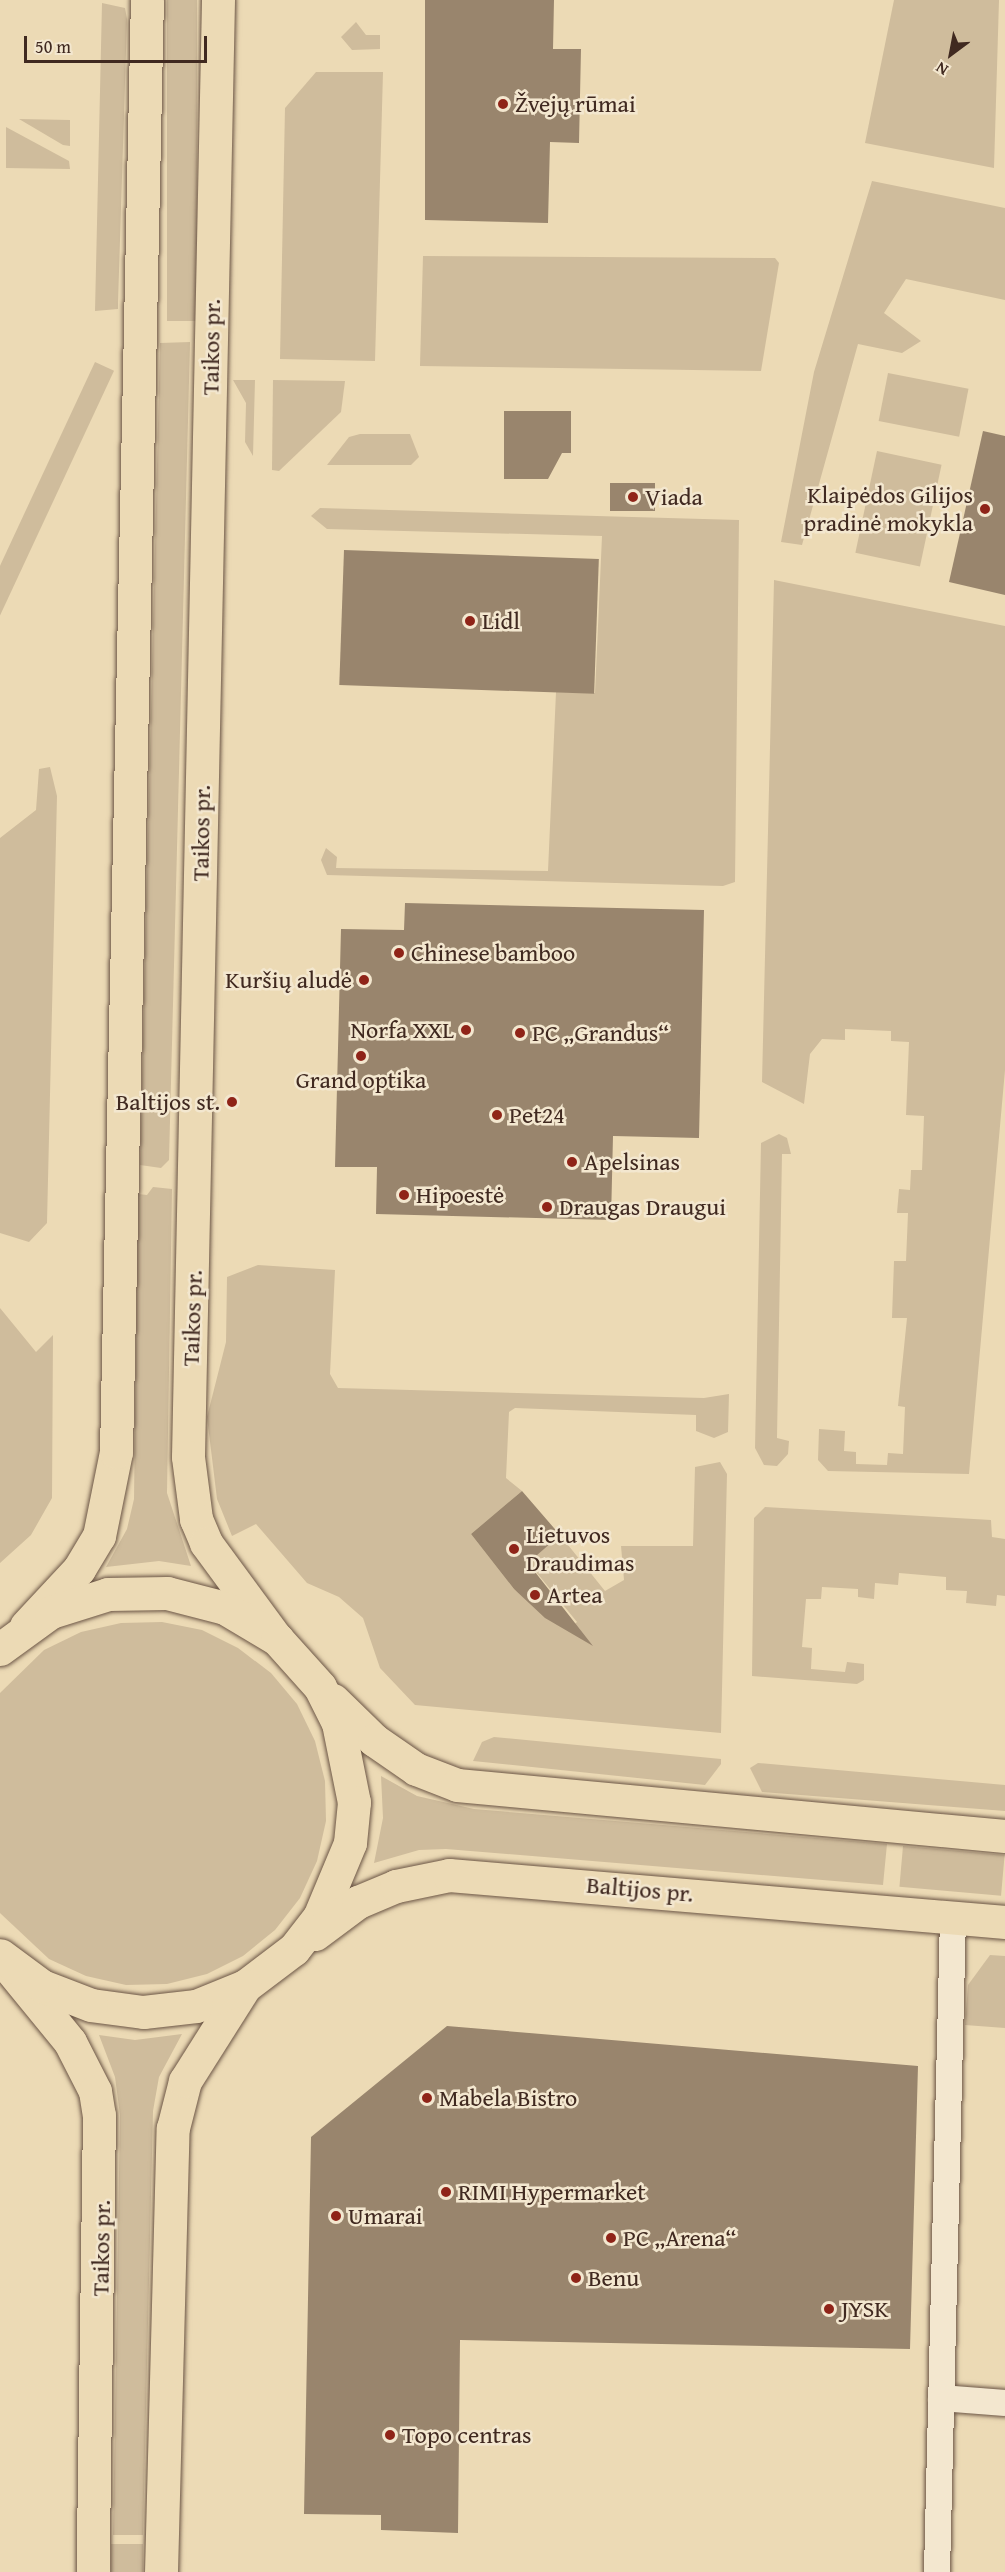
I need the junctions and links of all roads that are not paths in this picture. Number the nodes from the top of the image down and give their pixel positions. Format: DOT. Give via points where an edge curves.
graph roads {
  1 [pos="147,0"];
  2 [pos="218,0"];
  3 [pos="25,1628"];
  4 [pos="277,1639"];
  5 [pos="0,1649"];
  6 [pos="320,1687"];
  7 [pos="1005,1836"];
  8 [pos="953,1917"];
  9 [pos="1005,1922"];
  10 [pos="294,1949"];
  11 [pos="0,1956"];
  12 [pos="245,1986"];
  13 [pos="942,2398"];
  14 [pos="1005,2403"];
  15 [pos="93,2572"];
  16 [pos="161,2572"];
  17 [pos="936,2572"];
  1 -- 3 [label="main road" via="116,1452 99,1536 79,1569"];
  2 -- 4 [label="main road, Taikos pr." via="188,1457 196,1519 206,1543"];
  3 -- 4 [label="main road" via="79,1601 128,1592 168,1593 225,1608"];
  3 -- 5 [label="main road"];
  4 -- 6 [label="main road"];
  6 -- 7 [label="main road" via="374,1740 416,1769 457,1785"];
  6 -- 10 [label="main road" via="350,1762 352,1823 338,1881"];
  8 -- 9 [label="main road, Baltijos pr."];
  8 -- 10 [label="main road, Baltijos pr." via="449,1875 396,1886 358,1902"];
  8 -- 13 [label="street"];
  10 -- 12 [label="main road, Baltijos pr."];
  11 -- 12 [label="main road" via="42,1986 91,2005 143,2012 196,2006"];
  11 -- 15 [label="main road, Taikos pr." via="70,2042 95,2091 99,2115"];
  12 -- 16 [label="main road" via="185,2081 173,2128"];
  13 -- 14 [label="street"];
  13 -- 17 [label="street"];
}
